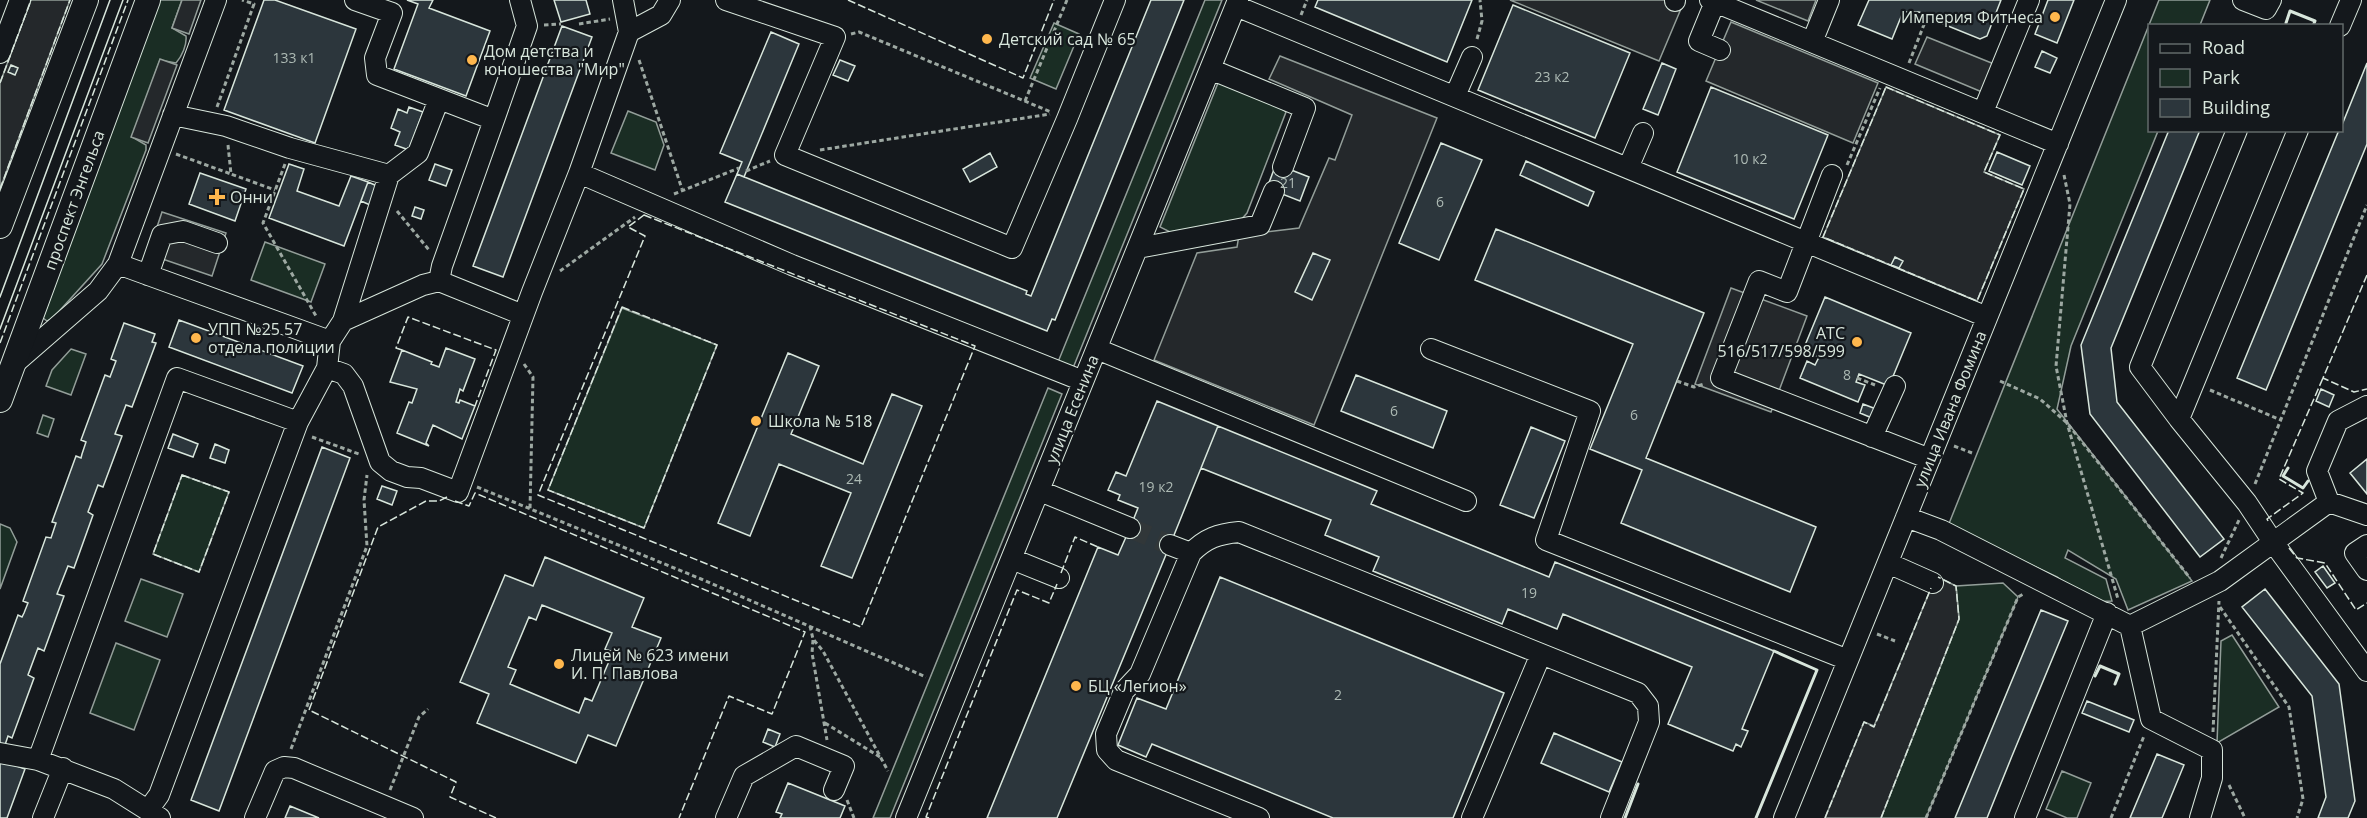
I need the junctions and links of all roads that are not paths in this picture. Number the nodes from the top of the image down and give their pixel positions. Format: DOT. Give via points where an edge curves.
graph roads {
  1 [pos="20,0"];
  2 [pos="86,0"];
  3 [pos="148,0"];
  4 [pos="216,0"];
  5 [pos="355,0"];
  6 [pos="520,0"];
  7 [pos="670,0"];
  8 [pos="726,0"];
  9 [pos="1115,0"];
  10 [pos="2029,0"];
  11 [pos="2116,0"];
  12 [pos="2243,0"];
  13 [pos="2351,0"];
  14 [pos="1712,1"];
  15 [pos="1237,3"];
  16 [pos="1822,7"];
  17 [pos="2269,12"];
  18 [pos="626,16"];
  19 [pos="2341,24"];
  20 [pos="1812,42"];
  21 [pos="1720,50"];
  22 [pos="0,53"];
  23 [pos="1472,57"];
  24 [pos="1210,69"];
  25 [pos="1455,96"];
  26 [pos="439,99"];
  27 [pos="1983,112"];
  28 [pos="173,115"];
  29 [pos="494,120"];
  30 [pos="2236,132"];
  31 [pos="2297,132"];
  32 [pos="1643,133"];
  33 [pos="2058,144"];
  34 [pos="1284,167"];
  35 [pos="1628,168"];
  36 [pos="579,173"];
  37 [pos="1832,175"];
  38 [pos="386,184"];
  39 [pos="1274,191"];
  40 [pos="0,226"];
  41 [pos="1806,242"];
  42 [pos="217,243"];
  43 [pos="1138,248"];
  44 [pos="118,264"];
  45 [pos="440,273"];
  46 [pos="148,275"];
  47 [pos="523,315"];
  48 [pos="1988,317"];
  49 [pos="343,321"];
  50 [pos="330,341"];
  51 [pos="1096,349"];
  52 [pos="1431,349"];
  53 [pos="14,364"];
  54 [pos="327,368"];
  55 [pos="1083,381"];
  56 [pos="1895,386"];
  57 [pos="0,400"];
  58 [pos="2367,406"];
  59 [pos="2179,418"];
  60 [pos="296,426"];
  61 [pos="1872,437"];
  62 [pos="1930,459"];
  63 [pos="1040,491"];
  64 [pos="1466,501"];
  65 [pos="2329,502"];
  66 [pos="2367,515"];
  67 [pos="1906,517"];
  68 [pos="1130,528"];
  69 [pos="2273,542"];
  70 [pos="1170,545"];
  71 [pos="2367,545"];
  72 [pos="1191,554"];
  73 [pos="1012,559"];
  74 [pos="1888,563"];
  75 [pos="2367,570"];
  76 [pos="1059,578"];
  77 [pos="1933,583"];
  78 [pos="2107,613"];
  79 [pos="2130,626"];
  80 [pos="1541,654"];
  81 [pos="1848,660"];
  82 [pos="2367,671"];
  83 [pos="0,753"];
  84 [pos="38,760"];
  85 [pos="63,768"];
  86 [pos="834,790"];
  87 [pos="154,814"];
  88 [pos="44,818"];
  89 [pos="255,818"];
  90 [pos="412,818"];
  91 [pos="726,818"];
  92 [pos="906,818"];
  93 [pos="1259,818"];
  94 [pos="1472,818"];
  95 [pos="1611,818"];
  96 [pos="1784,818"];
  97 [pos="2025,818"];
  98 [pos="2200,818"];
  1 -- 22 [label="street"];
  2 -- 40 [label="main road"];
  3 -- 53 [label="main road, проспект Энгельса"];
  4 -- 28 [label="street"];
  5 -- 26 [label="street" via="392,13 375,58 377,75"];
  6 -- 29 [label="street" via="527,27"];
  7 -- 18 [label="street" via="661,15"];
  8 -- 9 [label="street" via="835,37 785,155 1012,248"];
  10 -- 27 [label="street"];
  11 -- 33 [label="street, улица Ивана Фомина"];
  12 -- 17 [label="street"];
  13 -- 19 [label="street"];
  14 -- 20 [label="street"];
  14 -- 21 [label="street" via="1699,41"];
  15 -- 24 [label="street, улица Есенина"];
  15 -- 25 [label="street"];
  16 -- 20 [label="street"];
  18 -- 36 [label="street"];
  20 -- 27 [label="street"];
  23 -- 25 [label="street"];
  24 -- 34 [label="street" via="1305,108"];
  24 -- 43 [label="street, улица Есенина"];
  25 -- 35 [label="street"];
  26 -- 29 [label="street"];
  26 -- 38 [label="street" via="418,153"];
  27 -- 33 [label="street"];
  28 -- 38 [label="street" via="226,126"];
  28 -- 44 [label="street"];
  29 -- 45 [label="street"];
  30 -- 59 [label="street" via="2140,367"];
  31 -- 59 [label="street"];
  32 -- 35 [label="street"];
  33 -- 48 [label="street, улица Ивана Фомина"];
  35 -- 41 [label="street"];
  36 -- 47 [label="street"];
  36 -- 55 [label="street"];
  37 -- 41 [label="street"];
  38 -- 49 [label="street"];
  39 -- 43 [label="street" via="1260,225"];
  41 -- 48 [label="street" via="1905,277"];
  41 -- 61 [label="street" via="1787,292 1758,281 1721,378"];
  42 -- 46 [label="street" via="183,231 162,236"];
  43 -- 51 [label="street, улица Есенина"];
  44 -- 46 [label="street"];
  44 -- 53 [label="street" via="98,291"];
  45 -- 47 [label="street"];
  45 -- 49 [label="street" via="423,285"];
  46 -- 50 [label="street"];
  47 -- 54 [label="street" via="458,492 391,471 380,462 372,453 353,386 344,374"];
  48 -- 62 [label="street, улица Ивана Фомина"];
  49 -- 50 [label="street"];
  50 -- 54 [label="street"];
  51 -- 55 [label="street, улица Есенина"];
  51 -- 64 [label="street"];
  52 -- 81 [label="street" via="1590,411 1546,540"];
  53 -- 57 [label="main road, проспект Энгельса"];
  54 -- 60 [label="street"];
  55 -- 63 [label="street, улица Есенина"];
  56 -- 61 [label="street"];
  58 -- 65 [label="street" via="2338,421 2317,471"];
  59 -- 69 [label="street"];
  60 -- 84 [label="street" via="177,378"];
  60 -- 87 [label="street"];
  61 -- 62 [label="street"];
  62 -- 67 [label="street, улица Ивана Фомина"];
  63 -- 68 [label="street"];
  63 -- 73 [label="street, улица Есенина"];
  65 -- 66 [label="street"];
  65 -- 69 [label="street"];
  67 -- 74 [label="street, улица Ивана Фомина"];
  67 -- 78 [label="street" via="1941,530"];
  69 -- 79 [label="street" via="2220,581"];
  69 -- 82 [label="street"];
  70 -- 72 [label="street"];
  71 -- 75 [label="street" via="2355,553"];
  72 -- 80 [label="street" via="1203,541 1239,532"];
  72 -- 93 [label="street" via="1140,675 1124,691 1106,734 1107,750 1116,760"];
  73 -- 76 [label="street"];
  73 -- 92 [label="street, улица Есенина"];
  74 -- 77 [label="street"];
  74 -- 81 [label="street, улица Ивана Фомина"];
  78 -- 79 [label="street"];
  78 -- 97 [label="street"];
  79 -- 98 [label="street" via="2151,719 2212,750 2212,778"];
  80 -- 94 [label="street"];
  80 -- 95 [label="street" via="1638,693 1648,706 1649,722"];
  81 -- 96 [label="street, улица Ивана Фомина"];
  83 -- 84 [label="street"];
  84 -- 85 [label="street"];
  85 -- 87 [label="street" via="114,789"];
  85 -- 88 [label="street"];
  86 -- 91 [label="street" via="844,766 796,746 744,776"];
  89 -- 90 [label="street" via="275,771 284,767"];
}
